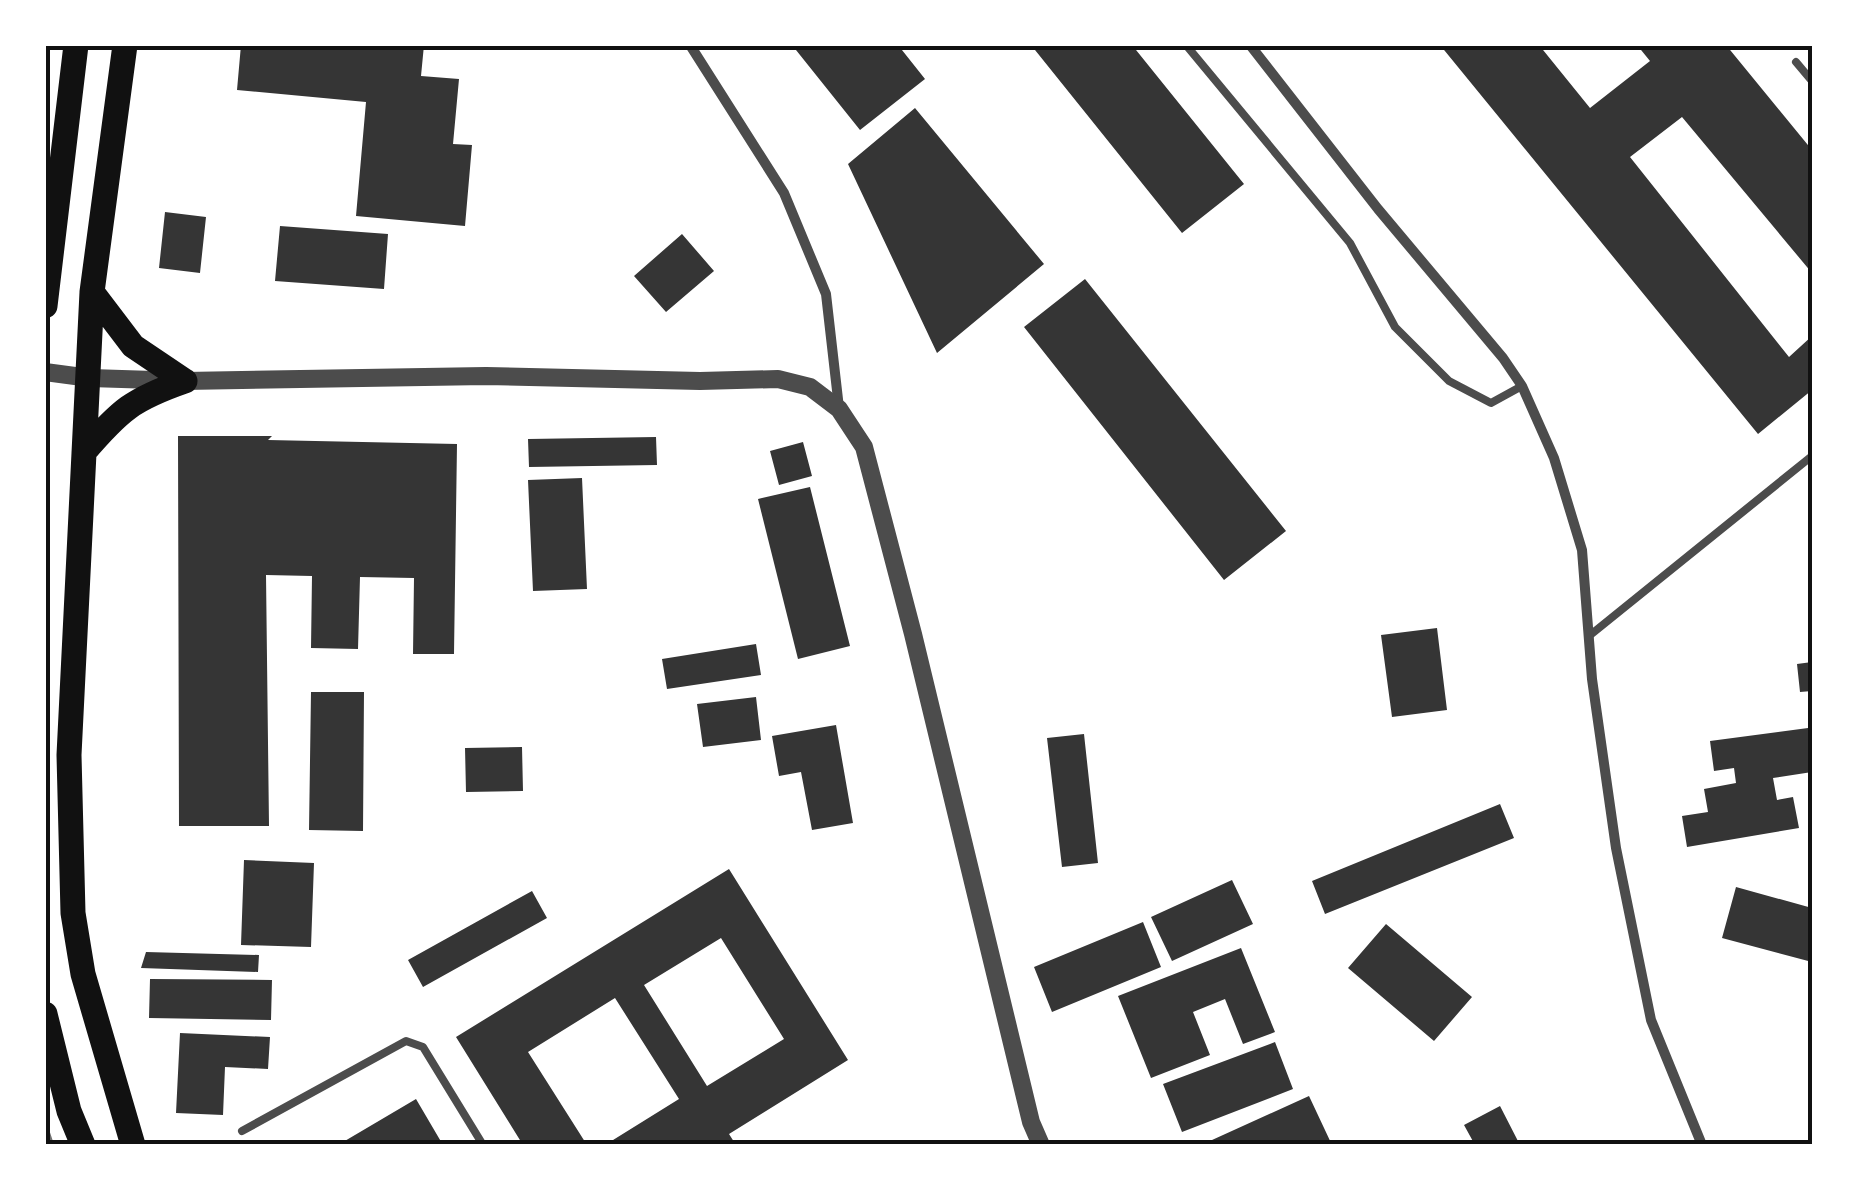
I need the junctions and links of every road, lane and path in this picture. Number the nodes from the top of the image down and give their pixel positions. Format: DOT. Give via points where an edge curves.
graph roads {
  1 [pos="76,45"];
  2 [pos="125,45"];
  3 [pos="690,45"];
  4 [pos="1186,45"];
  5 [pos="1250,45"];
  6 [pos="1796,62"];
  7 [pos="1812,82"];
  8 [pos="92,292"];
  9 [pos="45,306"];
  10 [pos="45,372"];
  11 [pos="90,378"];
  12 [pos="185,381"];
  13 [pos="1522,386"];
  14 [pos="839,410"];
  15 [pos="84,452"];
  16 [pos="1812,456"];
  17 [pos="1589,636"];
  18 [pos="45,1014"];
  19 [pos="242,1131"];
  20 [pos="83,1145"];
  21 [pos="133,1145"];
  22 [pos="483,1145"];
  23 [pos="1041,1145"];
  24 [pos="1702,1145"];
  1 -- 9 [label="main road"];
  2 -- 8 [label="main road"];
  3 -- 14 [label="street" via="784,193 826,294"];
  4 -- 13 [label="lane" via="1350,243 1406,338 1449,381 1492,403"];
  5 -- 13 [label="street"];
  6 -- 7 [label="lane"];
  8 -- 11 [label="main road"];
  8 -- 12 [label="main road" via="133,346"];
  10 -- 11 [label="street"];
  11 -- 12 [label="street"];
  11 -- 15 [label="main road"];
  12 -- 14 [label="street" via="778,379 810,388"];
  12 -- 15 [label="main road" via="142,396"];
  13 -- 17 [label="street" via="1559,471 1582,550"];
  14 -- 23 [label="street" via="864,447"];
  15 -- 21 [label="main road" via="70,754 72,913"];
  16 -- 17 [label="lane"];
  17 -- 24 [label="street" via="1616,848 1651,1020"];
  18 -- 20 [label="main road"];
  19 -- 22 [label="lane" via="406,1041 423,1047"];
}
